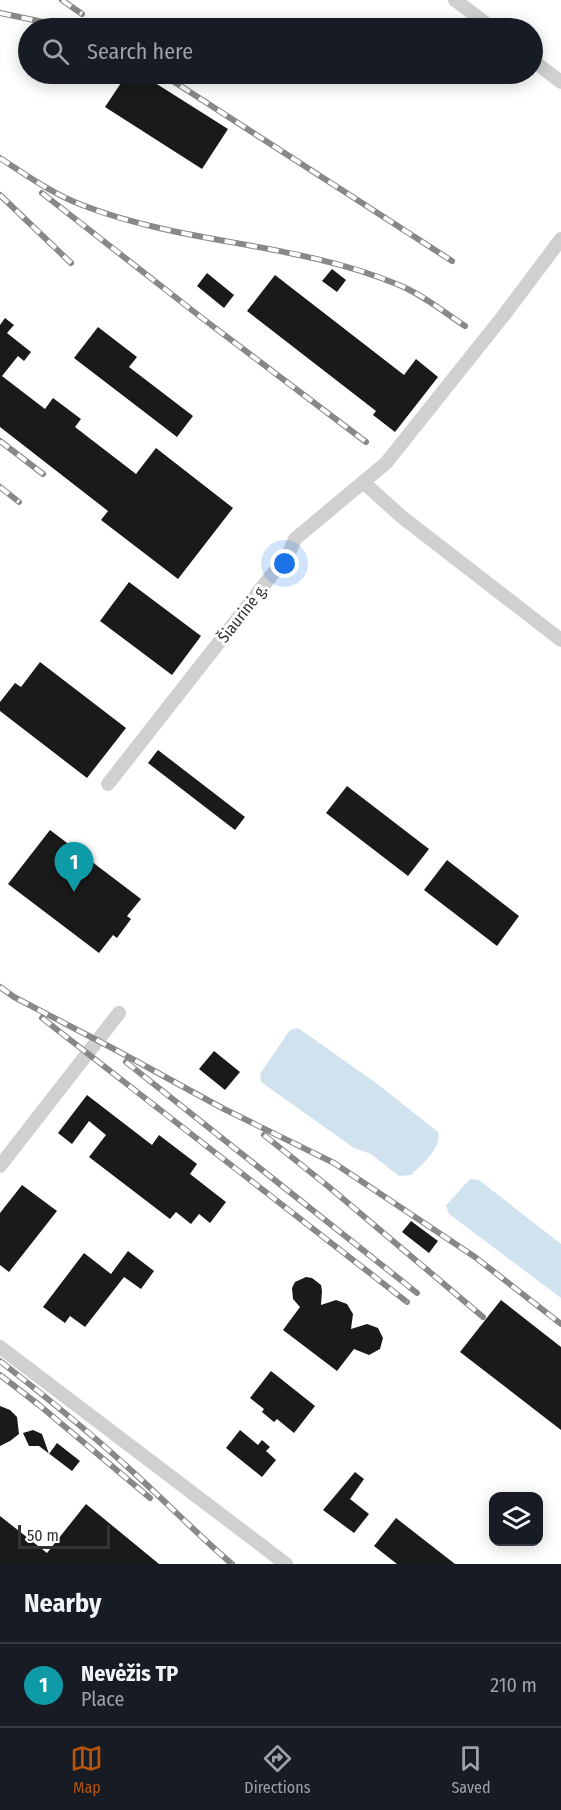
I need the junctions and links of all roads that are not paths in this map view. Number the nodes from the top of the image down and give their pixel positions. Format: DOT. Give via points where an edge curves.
graph roads {
  1 [pos="455,0"];
  2 [pos="479,18"];
  3 [pos="543,68"];
  4 [pos="561,82"];
  5 [pos="561,239"];
  6 [pos="363,482"];
  7 [pos="561,639"];
  8 [pos="108,784"];
  9 [pos="119,1013"];
  10 [pos="0,1166"];
  11 [pos="0,1347"];
  12 [pos="286,1564"];
  1 -- 2 [label="street"];
  3 -- 4 [label="street"];
  5 -- 6 [label="street, Šiaurinė g." via="386,463"];
  6 -- 7 [label="street" via="402,517"];
  6 -- 8 [label="street, Šiaurinė g." via="295,538 290,553"];
  9 -- 10 [label="street"];
  11 -- 12 [label="street"];
}
